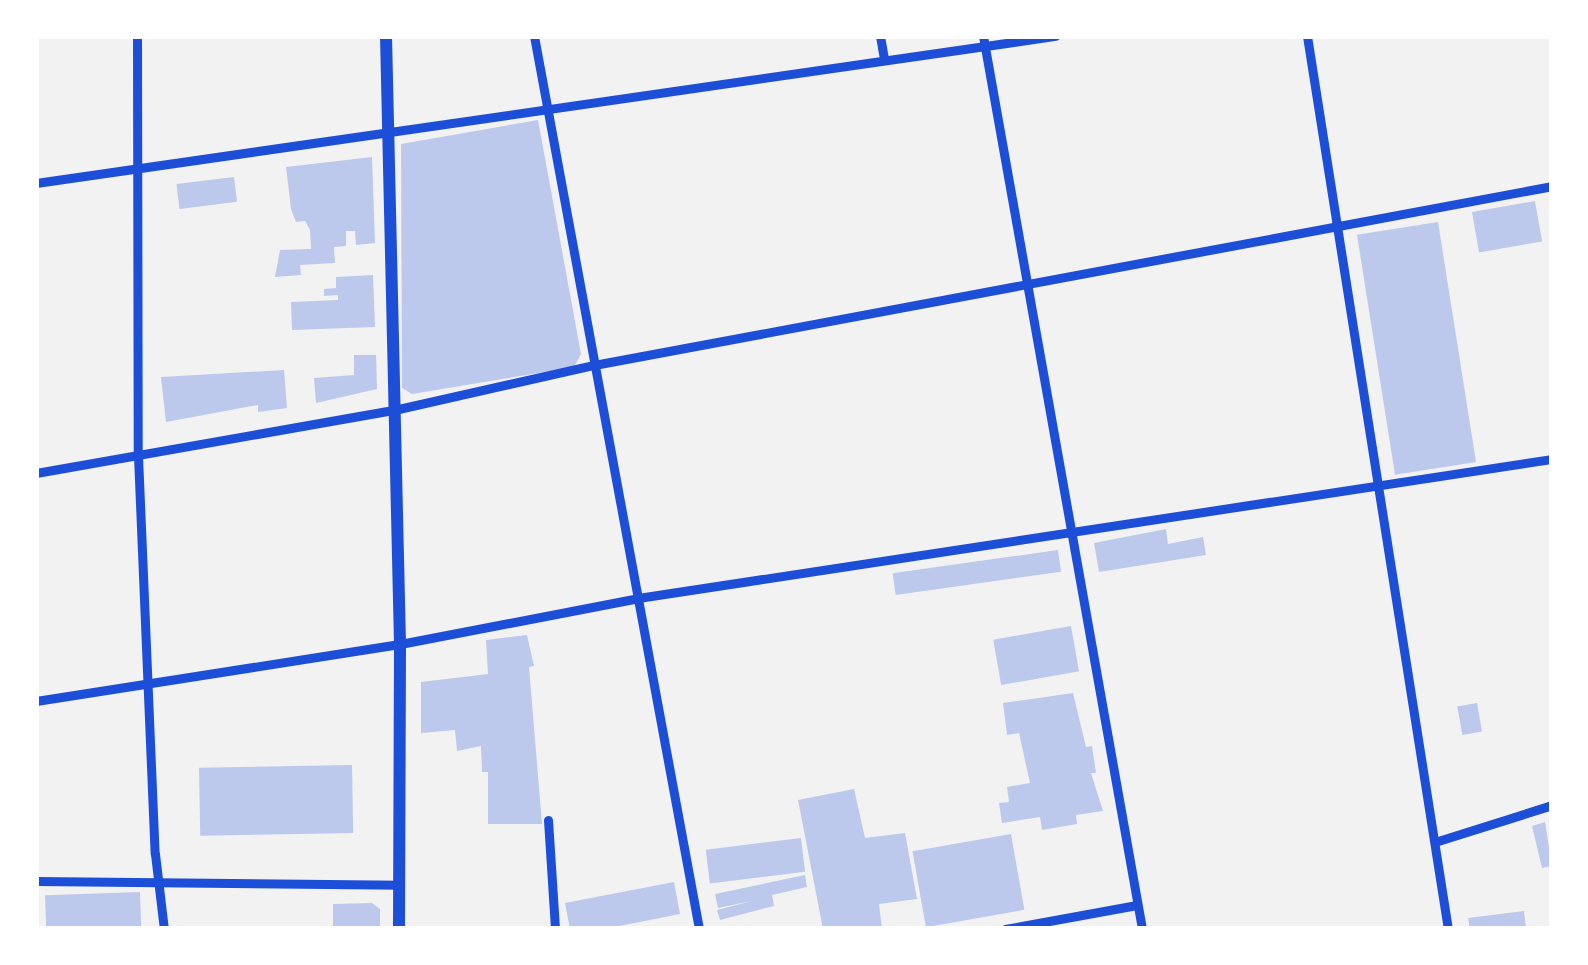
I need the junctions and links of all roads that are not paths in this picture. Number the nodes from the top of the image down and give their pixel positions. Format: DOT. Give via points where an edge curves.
graph roads {
  1 [pos="136,36"];
  2 [pos="386,36"];
  3 [pos="534,36"];
  4 [pos="880,36"];
  5 [pos="1055,36"];
  6 [pos="1307,36"];
  7 [pos="984,41"];
  8 [pos="884,59"];
  9 [pos="547,106"];
  10 [pos="389,135"];
  11 [pos="137,171"];
  12 [pos="36,183"];
  13 [pos="1552,186"];
  14 [pos="1341,227"];
  15 [pos="1030,286"];
  16 [pos="594,365"];
  17 [pos="394,410"];
  18 [pos="138,456"];
  19 [pos="1552,459"];
  20 [pos="36,473"];
  21 [pos="1380,483"];
  22 [pos="1073,531"];
  23 [pos="638,598"];
  24 [pos="400,644"];
  25 [pos="146,686"];
  26 [pos="36,701"];
  27 [pos="1552,805"];
  28 [pos="548,820"];
  29 [pos="1438,841"];
  30 [pos="36,880"];
  31 [pos="158,884"];
  32 [pos="400,884"];
  33 [pos="1138,905"];
  34 [pos="699,927"];
  35 [pos="164,929"];
  36 [pos="399,929"];
  37 [pos="555,929"];
  38 [pos="684,929"];
  39 [pos="1005,929"];
  40 [pos="1142,929"];
  41 [pos="1448,929"];
  1 -- 11 [label="street"];
  2 -- 10 [label="street"];
  3 -- 9 [label="street"];
  4 -- 8 [label="street"];
  5 -- 7 [label="street"];
  6 -- 14 [label="street"];
  7 -- 8 [label="street"];
  7 -- 15 [label="street"];
  8 -- 9 [label="street"];
  9 -- 10 [label="street"];
  9 -- 16 [label="street"];
  10 -- 11 [label="street"];
  10 -- 17 [label="street"];
  11 -- 12 [label="street"];
  11 -- 18 [label="street"];
  13 -- 14 [label="street"];
  14 -- 15 [label="street"];
  14 -- 21 [label="street"];
  15 -- 16 [label="street"];
  15 -- 22 [label="street"];
  16 -- 17 [label="street"];
  16 -- 23 [label="street"];
  17 -- 18 [label="street"];
  17 -- 24 [label="street"];
  18 -- 20 [label="street"];
  18 -- 25 [label="street"];
  19 -- 21 [label="street"];
  21 -- 22 [label="street"];
  21 -- 29 [label="street"];
  22 -- 23 [label="street"];
  22 -- 33 [label="street"];
  23 -- 24 [label="street"];
  23 -- 34 [label="street"];
  24 -- 25 [label="street"];
  24 -- 32 [label="street"];
  25 -- 26 [label="street"];
  25 -- 31 [label="street"];
  27 -- 29 [label="street"];
  28 -- 37 [label="street"];
  29 -- 41 [label="street"];
  30 -- 31 [label="street"];
  31 -- 32 [label="street"];
  31 -- 35 [label="street"];
  32 -- 36 [label="street"];
  33 -- 39 [label="street"];
  33 -- 40 [label="street"];
  34 -- 38 [label="street"];
}
